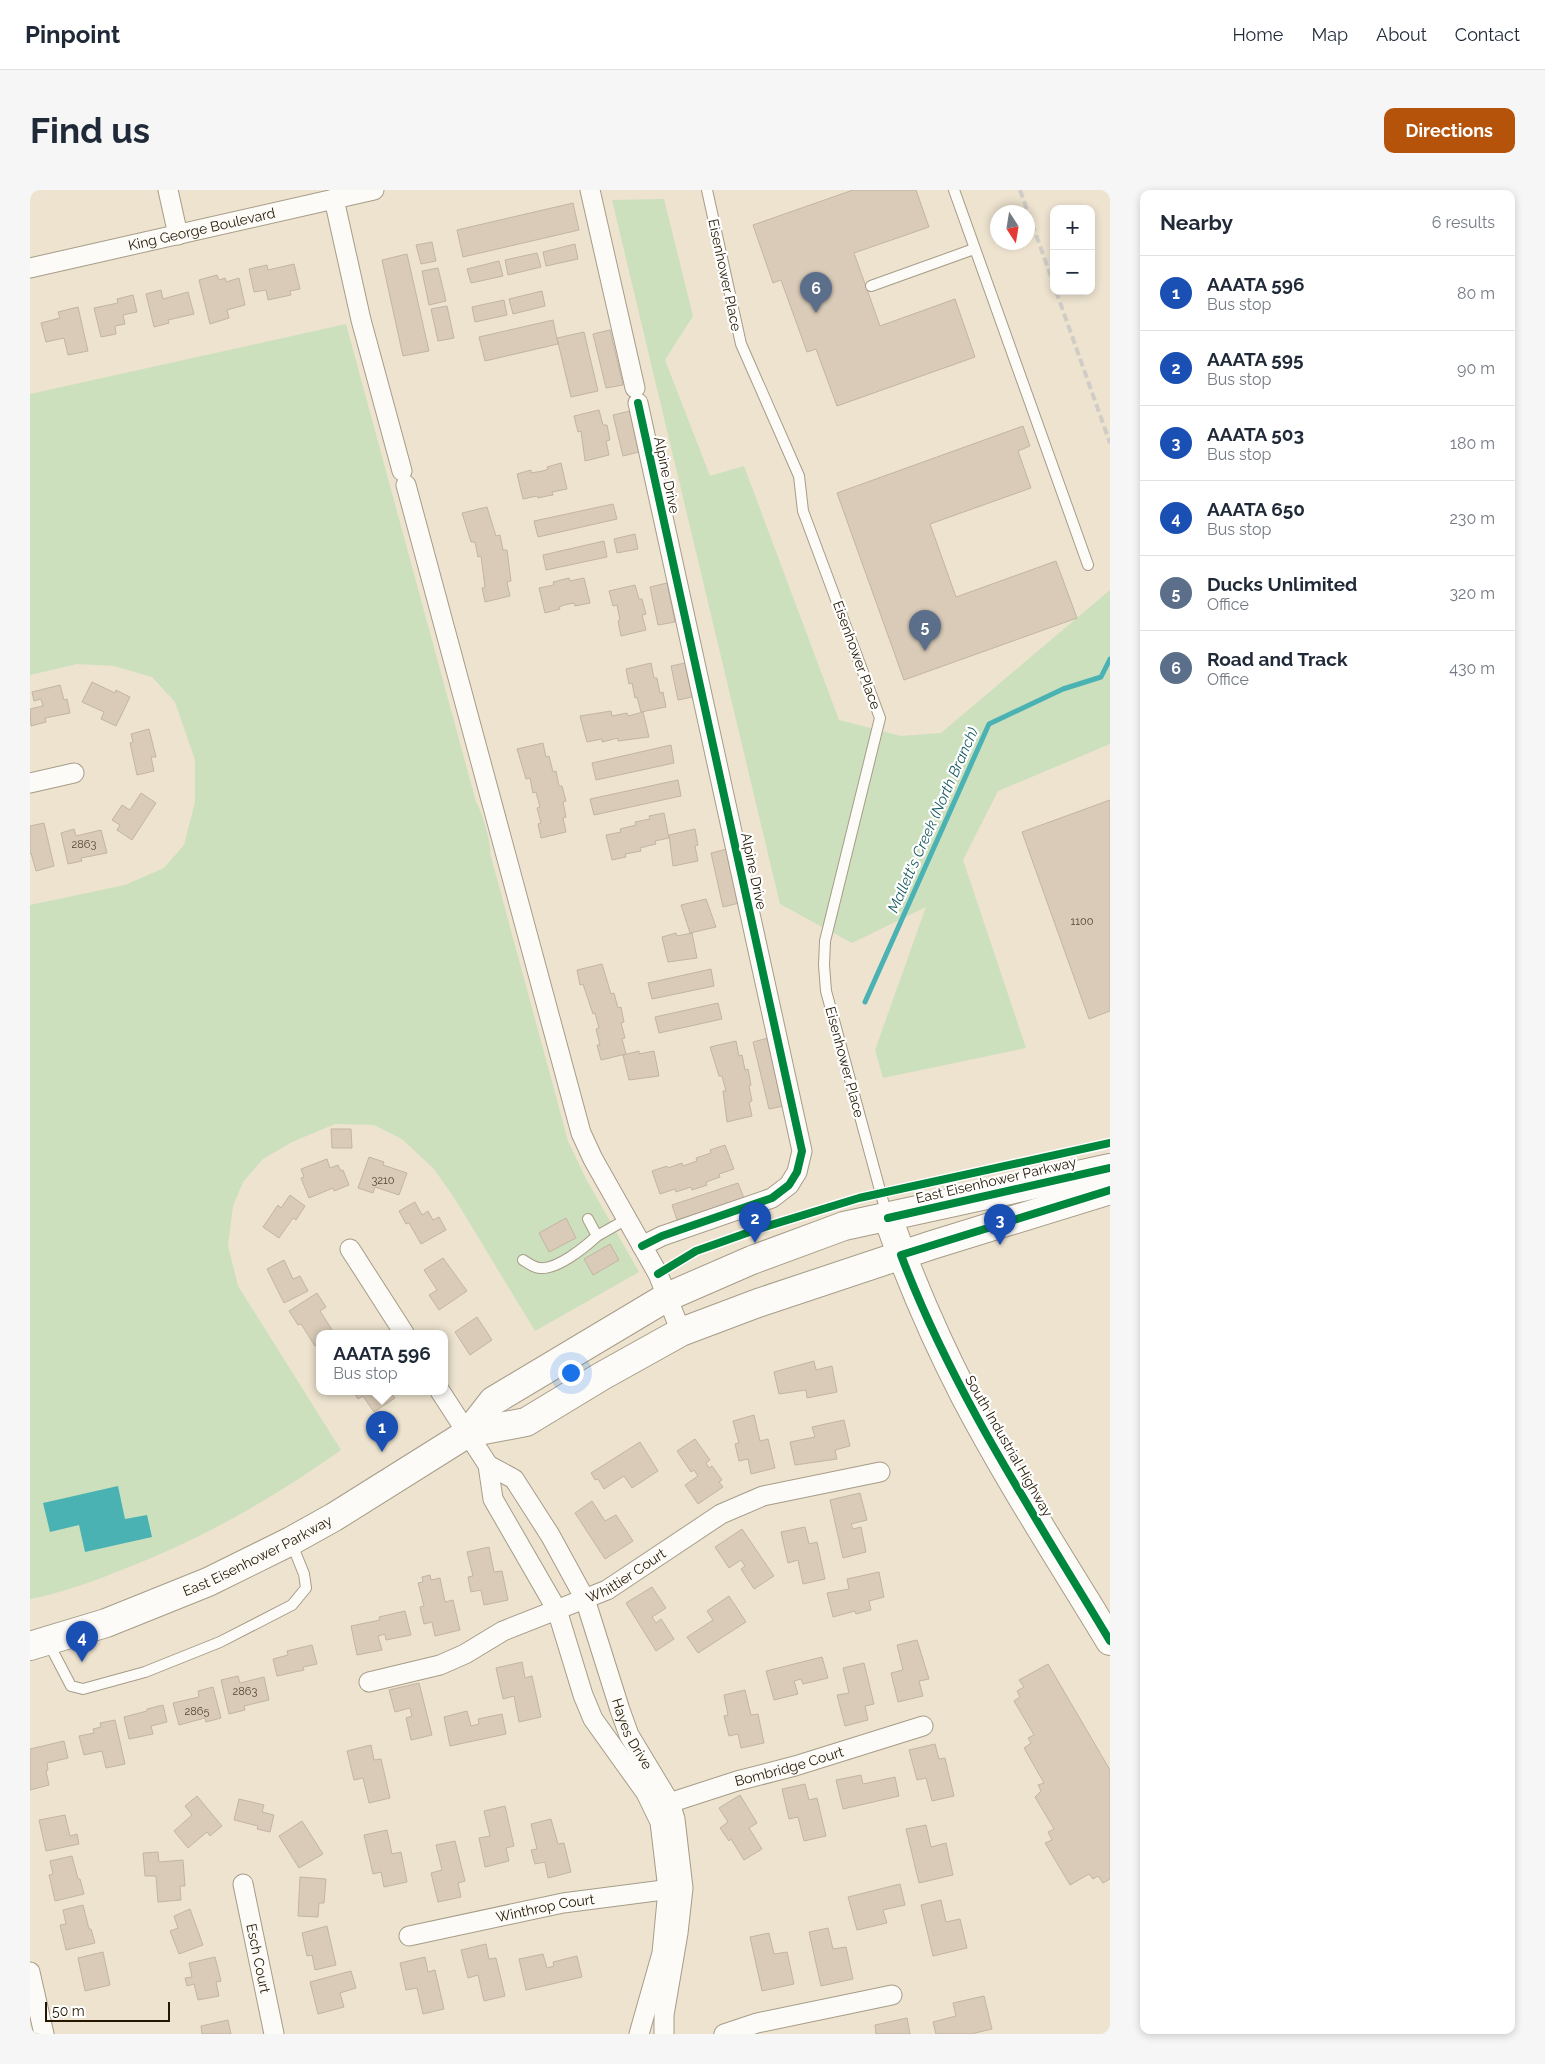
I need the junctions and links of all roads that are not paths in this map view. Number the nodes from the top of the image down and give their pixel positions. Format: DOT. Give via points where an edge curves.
graph roads {
  1 [pos="168,190"];
  2 [pos="374,190"];
  3 [pos="590,190"];
  4 [pos="707,190"];
  5 [pos="954,190"];
  6 [pos="334,199"];
  7 [pos="178,235"];
  8 [pos="974,249"];
  9 [pos="30,268"];
  10 [pos="871,286"];
  11 [pos="1088,565"];
  12 [pos="74,773"];
  13 [pos="30,783"];
  14 [pos="1110,1168"];
  15 [pos="1110,1190"];
  16 [pos="888,1218"];
  17 [pos="588,1219"];
  18 [pos="627,1219"];
  19 [pos="597,1236"];
  20 [pos="642,1246"];
  21 [pos="350,1249"];
  22 [pos="901,1255"];
  23 [pos="523,1260"];
  24 [pos="667,1297"];
  25 [pos="402,1330"];
  26 [pos="681,1332"];
  27 [pos="443,1395"];
  28 [pos="468,1434"];
  29 [pos="488,1465"];
  30 [pos="880,1472"];
  31 [pos="291,1541"];
  32 [pos="585,1599"];
  33 [pos="557,1610"];
  34 [pos="1110,1641"];
  35 [pos="39,1644"];
  36 [pos="370,1682"];
  37 [pos="923,1726"];
  38 [pos="662,1805"];
  39 [pos="243,1884"];
  40 [pos="675,1889"];
  41 [pos="409,1936"];
  42 [pos="30,1972"];
  43 [pos="892,1994"];
  44 [pos="44,2034"];
  45 [pos="274,2034"];
  46 [pos="639,2034"];
  47 [pos="664,2034"];
  48 [pos="724,2034"];
  1 -- 7 [label="street"];
  2 -- 6 [label="street, King George Boulevard"];
  3 -- 20 [label="street, Alpine Drive" via="802,1151 797,1172 788,1185 772,1198"];
  4 -- 16 [label="lane, Eisenhower Place" via="741,344 799,476 803,511 880,718 825,941 824,964 826,992"];
  5 -- 8 [label="lane"];
  6 -- 7 [label="street, King George Boulevard"];
  6 -- 18 [label="street" via="361,320 581,1133"];
  7 -- 9 [label="street, King George Boulevard"];
  8 -- 10 [label="lane"];
  8 -- 11 [label="lane"];
  12 -- 13 [label="street"];
  14 -- 16 [label="main road, East Eisenhower Parkway"];
  15 -- 22 [label="main road, East Eisenhower Parkway"];
  16 -- 22 [label="main road, South Industrial Highway"];
  16 -- 24 [label="main road, East Eisenhower Parkway" via="844,1226 752,1260"];
  17 -- 19 [label="lane"];
  18 -- 19 [label="lane"];
  18 -- 20 [label="street"];
  19 -- 23 [label="lane" via="552,1267 540,1268"];
  20 -- 24 [label="street"];
  21 -- 25 [label="street"];
  22 -- 26 [label="main road, East Eisenhower Parkway"];
  22 -- 34 [label="main road, South Industrial Highway" via="915,1292 965,1395"];
  24 -- 26 [label="street"];
  24 -- 28 [label="main road, East Eisenhower Parkway" via="494,1401"];
  26 -- 28 [label="main road, East Eisenhower Parkway" via="526,1422"];
  27 -- 28 [label="street, Hayes Drive"];
  28 -- 29 [label="street, Hayes Drive"];
  28 -- 31 [label="main road, East Eisenhower Parkway"];
  29 -- 32 [label="street, Hayes Drive" via="514,1479"];
  29 -- 33 [label="street, Hayes Drive" via="493,1499"];
  30 -- 32 [label="street, Whittier Court" via="763,1496 721,1514 608,1590"];
  31 -- 35 [label="main road, East Eisenhower Parkway" via="208,1582 106,1623"];
  31 -- 35 [label="lane" via="306,1588 292,1605 220,1642 144,1672 83,1689 71,1686"];
  32 -- 33 [label="street, Whittier Court"];
  32 -- 38 [label="street, Hayes Drive" via="629,1735"];
  33 -- 36 [label="street, Whittier Court" via="503,1631 440,1665"];
  33 -- 38 [label="street, Hayes Drive" via="593,1719 646,1793"];
  37 -- 38 [label="street, Bombridge Court"];
  38 -- 40 [label="street, Hayes Drive" via="675,1819"];
  39 -- 45 [label="street, Esch Court"];
  40 -- 41 [label="street, Winthrop Court" via="563,1903"];
  40 -- 46 [label="street, Hayes Drive" via="662,1953"];
  40 -- 47 [label="street, Hayes Drive" via="678,1933 664,2015"];
  42 -- 44 [label="street"];
  43 -- 48 [label="street"];
}
